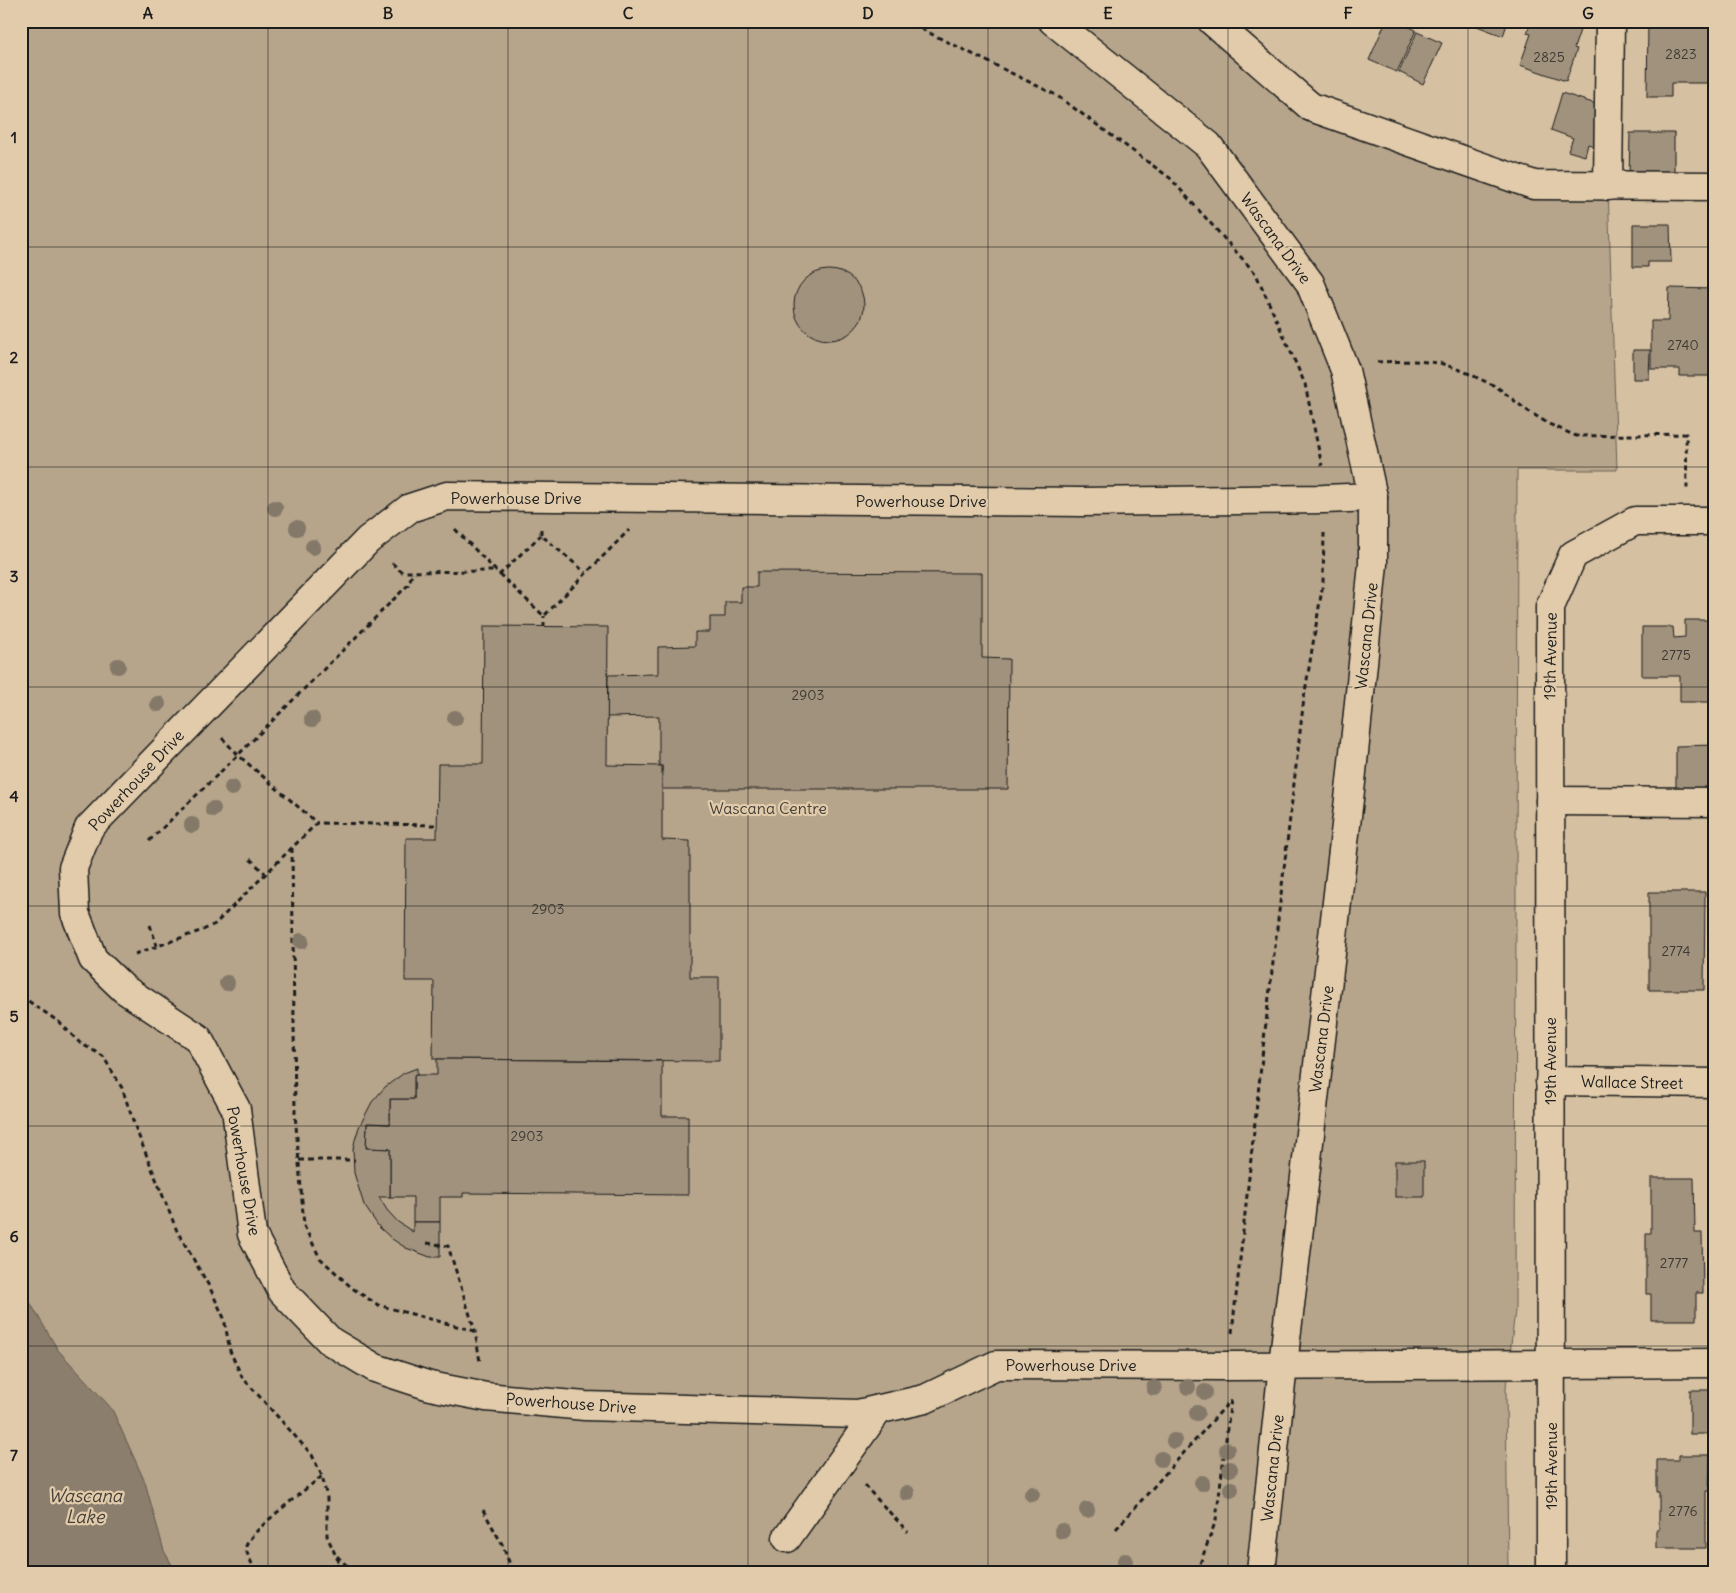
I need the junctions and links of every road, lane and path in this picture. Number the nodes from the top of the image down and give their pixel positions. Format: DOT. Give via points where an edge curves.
graph roads {
  1 [pos="905,21"];
  2 [pos="1053,21"];
  3 [pos="1212,21"];
  4 [pos="1610,21"];
  5 [pos="1608,186"];
  6 [pos="1715,186"];
  7 [pos="1345,370"];
  8 [pos="1305,384"];
  9 [pos="1373,497"];
  10 [pos="541,498"];
  11 [pos="660,499"];
  12 [pos="1324,500"];
  13 [pos="429,502"];
  14 [pos="1687,521"];
  15 [pos="1715,521"];
  16 [pos="541,535"];
  17 [pos="368,540"];
  18 [pos="496,571"];
  19 [pos="413,572"];
  20 [pos="586,573"];
  21 [pos="499,575"];
  22 [pos="544,616"];
  23 [pos="544,627"];
  24 [pos="199,714"];
  25 [pos="238,755"];
  26 [pos="1550,801"];
  27 [pos="1715,802"];
  28 [pos="317,823"];
  29 [pos="437,825"];
  30 [pos="148,841"];
  31 [pos="292,848"];
  32 [pos="250,859"];
  33 [pos="266,873"];
  34 [pos="150,925"];
  35 [pos="157,946"];
  36 [pos="100,966"];
  37 [pos="21,996"];
  38 [pos="1550,1081"];
  39 [pos="1715,1083"];
  40 [pos="299,1160"];
  41 [pos="354,1160"];
  42 [pos="427,1243"];
  43 [pos="474,1331"];
  44 [pos="1550,1363"];
  45 [pos="1715,1363"];
  46 [pos="1283,1365"];
  47 [pos="1229,1366"];
  48 [pos="486,1397"];
  49 [pos="1231,1401"];
  50 [pos="879,1409"];
  51 [pos="842,1461"];
  52 [pos="322,1476"];
  53 [pos="483,1510"];
  54 [pos="1116,1529"];
  55 [pos="908,1532"];
  56 [pos="787,1538"];
  57 [pos="335,1553"];
  58 [pos="256,1572"];
  59 [pos="343,1572"];
  60 [pos="358,1572"];
  61 [pos="513,1572"];
  62 [pos="1196,1572"];
  63 [pos="1261,1572"];
  64 [pos="1551,1572"];
  1 -- 8 [label="path" via="1056,95 1170,178 1256,274"];
  2 -- 7 [label="street, Wascana Drive" via="1208,145 1310,283"];
  3 -- 5 [label="street" via="1311,107 1534,185"];
  4 -- 5 [label="street"];
  5 -- 6 [label="street"];
  7 -- 8 [label="path"];
  7 -- 9 [label="street, Wascana Drive"];
  7 -- 14 [label="path" via="1371,362 1440,363 1497,387 1549,424 1576,436 1686,434"];
  8 -- 12 [label="path" via="1322,458"];
  9 -- 12 [label="street, Powerhouse Drive"];
  9 -- 46 [label="street, Wascana Drive" via="1373,564 1351,782"];
  10 -- 11 [label="street, Powerhouse Drive"];
  10 -- 13 [label="street, Powerhouse Drive" via="447,496"];
  10 -- 16 [label="path"];
  11 -- 12 [label="street, Powerhouse Drive"];
  11 -- 20 [label="path"];
  12 -- 47 [label="path" via="1323,583 1301,727"];
  13 -- 17 [label="street, Powerhouse Drive" via="410,508"];
  13 -- 18 [label="path"];
  14 -- 15 [label="street"];
  14 -- 26 [label="street, 19th Avenue" via="1635,521 1573,555 1550,607"];
  16 -- 20 [label="path"];
  16 -- 21 [label="path"];
  17 -- 19 [label="path" via="402,572"];
  17 -- 24 [label="street, Powerhouse Drive"];
  18 -- 19 [label="path"];
  18 -- 21 [label="path"];
  19 -- 25 [label="path" via="408,585"];
  20 -- 22 [label="path"];
  21 -- 22 [label="path"];
  22 -- 23 [label="path"];
  24 -- 25 [label="path"];
  24 -- 36 [label="street, Powerhouse Drive" via="88,828 73,868 75,913 93,959"];
  25 -- 28 [label="path"];
  25 -- 30 [label="path"];
  26 -- 27 [label="street"];
  26 -- 38 [label="street, 19th Avenue"];
  28 -- 29 [label="path"];
  28 -- 31 [label="path"];
  31 -- 33 [label="path"];
  31 -- 40 [label="path" via="295,1112"];
  32 -- 33 [label="path"];
  33 -- 35 [label="path" via="215,924"];
  34 -- 35 [label="path"];
  35 -- 36 [label="path"];
  36 -- 48 [label="street, Powerhouse Drive" via="124,990 198,1038 236,1109 252,1234 282,1291 330,1341 375,1368 430,1386"];
  37 -- 52 [label="path" via="60,1022 80,1043 103,1056 122,1088 177,1231 224,1318 230,1351 242,1377 312,1456"];
  38 -- 39 [label="street, Wallace Street"];
  38 -- 44 [label="street, 19th Avenue"];
  40 -- 41 [label="path"];
  40 -- 43 [label="path" via="304,1226 320,1258 352,1288 378,1305"];
  42 -- 43 [label="path" via="448,1246"];
  43 -- 48 [label="path"];
  44 -- 45 [label="street"];
  44 -- 46 [label="street"];
  44 -- 64 [label="street, 19th Avenue"];
  46 -- 47 [label="street, Powerhouse Drive"];
  46 -- 63 [label="street, Wascana Drive"];
  47 -- 49 [label="path"];
  47 -- 50 [label="street, Powerhouse Drive" via="996,1365 925,1398"];
  48 -- 50 [label="street, Powerhouse Drive" via="585,1406 858,1414"];
  49 -- 54 [label="path"];
  49 -- 62 [label="path" via="1216,1520"];
  50 -- 51 [label="street"];
  51 -- 55 [label="path"];
  51 -- 56 [label="street"];
  52 -- 57 [label="path" via="327,1498 327,1536"];
  52 -- 58 [label="path" via="248,1541 246,1546"];
  53 -- 61 [label="path"];
  57 -- 59 [label="path"];
  57 -- 60 [label="path"];
}
